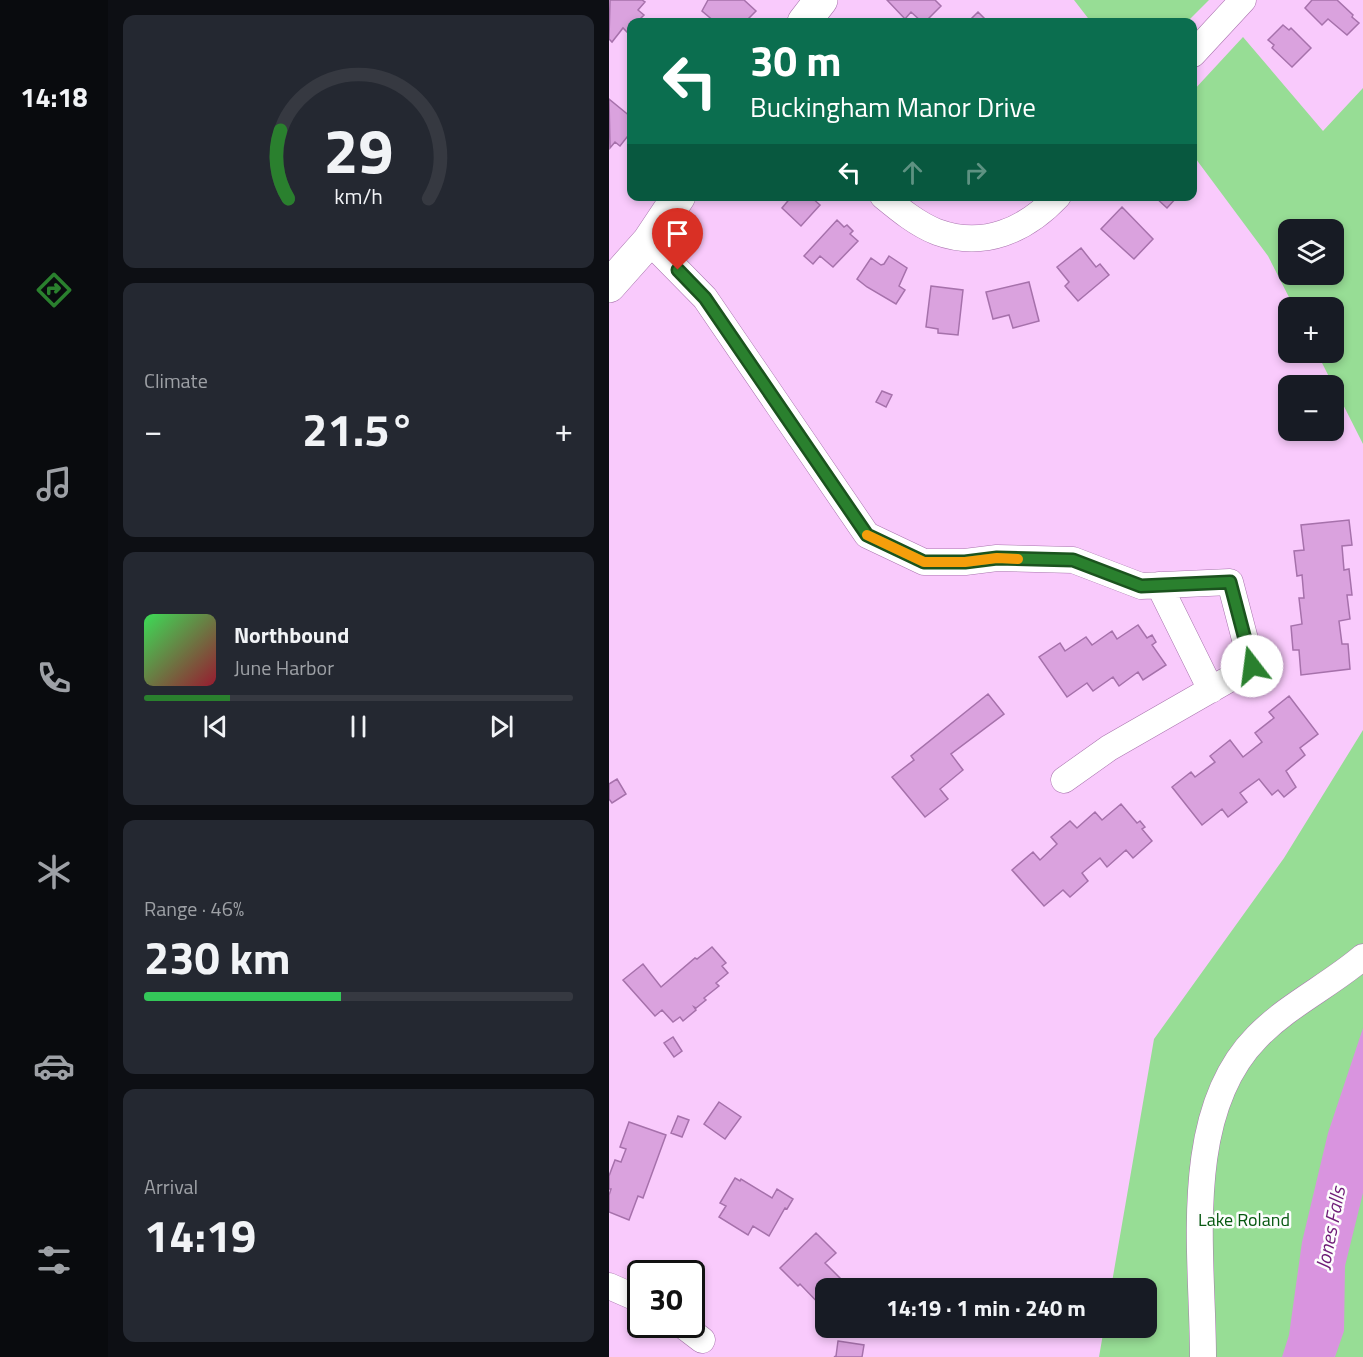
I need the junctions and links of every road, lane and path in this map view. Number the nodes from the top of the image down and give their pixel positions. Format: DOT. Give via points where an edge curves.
graph roads {
  1 [pos="821,0"];
  2 [pos="1243,0"];
  3 [pos="807,18"];
  4 [pos="1197,50"];
  5 [pos="676,201"];
  6 [pos="889,201"];
  7 [pos="1053,201"];
  8 [pos="649,241"];
  9 [pos="609,286"];
  10 [pos="1159,585"];
  11 [pos="1211,690"];
  12 [pos="1064,780"];
  13 [pos="1363,957"];
  14 [pos="609,1286"];
  15 [pos="627,1294"];
  16 [pos="699,1338"];
  17 [pos="702,1340"];
  18 [pos="1203,1357"];
  1 -- 3 [label="street"];
  2 -- 4 [label="street"];
  5 -- 8 [label="street"];
  6 -- 7 [label="street" via="910,218 938,232 987,238 1013,230 1041,214"];
  8 -- 9 [label="street"];
  8 -- 10 [label="street" via="705,298 867,535 924,562 997,558 1073,560 1141,586"];
  10 -- 11 [label="street"];
  10 -- 11 [label="street" via="1230,582 1252,666"];
  11 -- 12 [label="street" via="1109,748"];
  13 -- 18 [label="street" via="1279,1017 1255,1039 1229,1076 1219,1100 1211,1123 1200,1207"];
  14 -- 15 [label="street"];
  16 -- 17 [label="street"];
}
